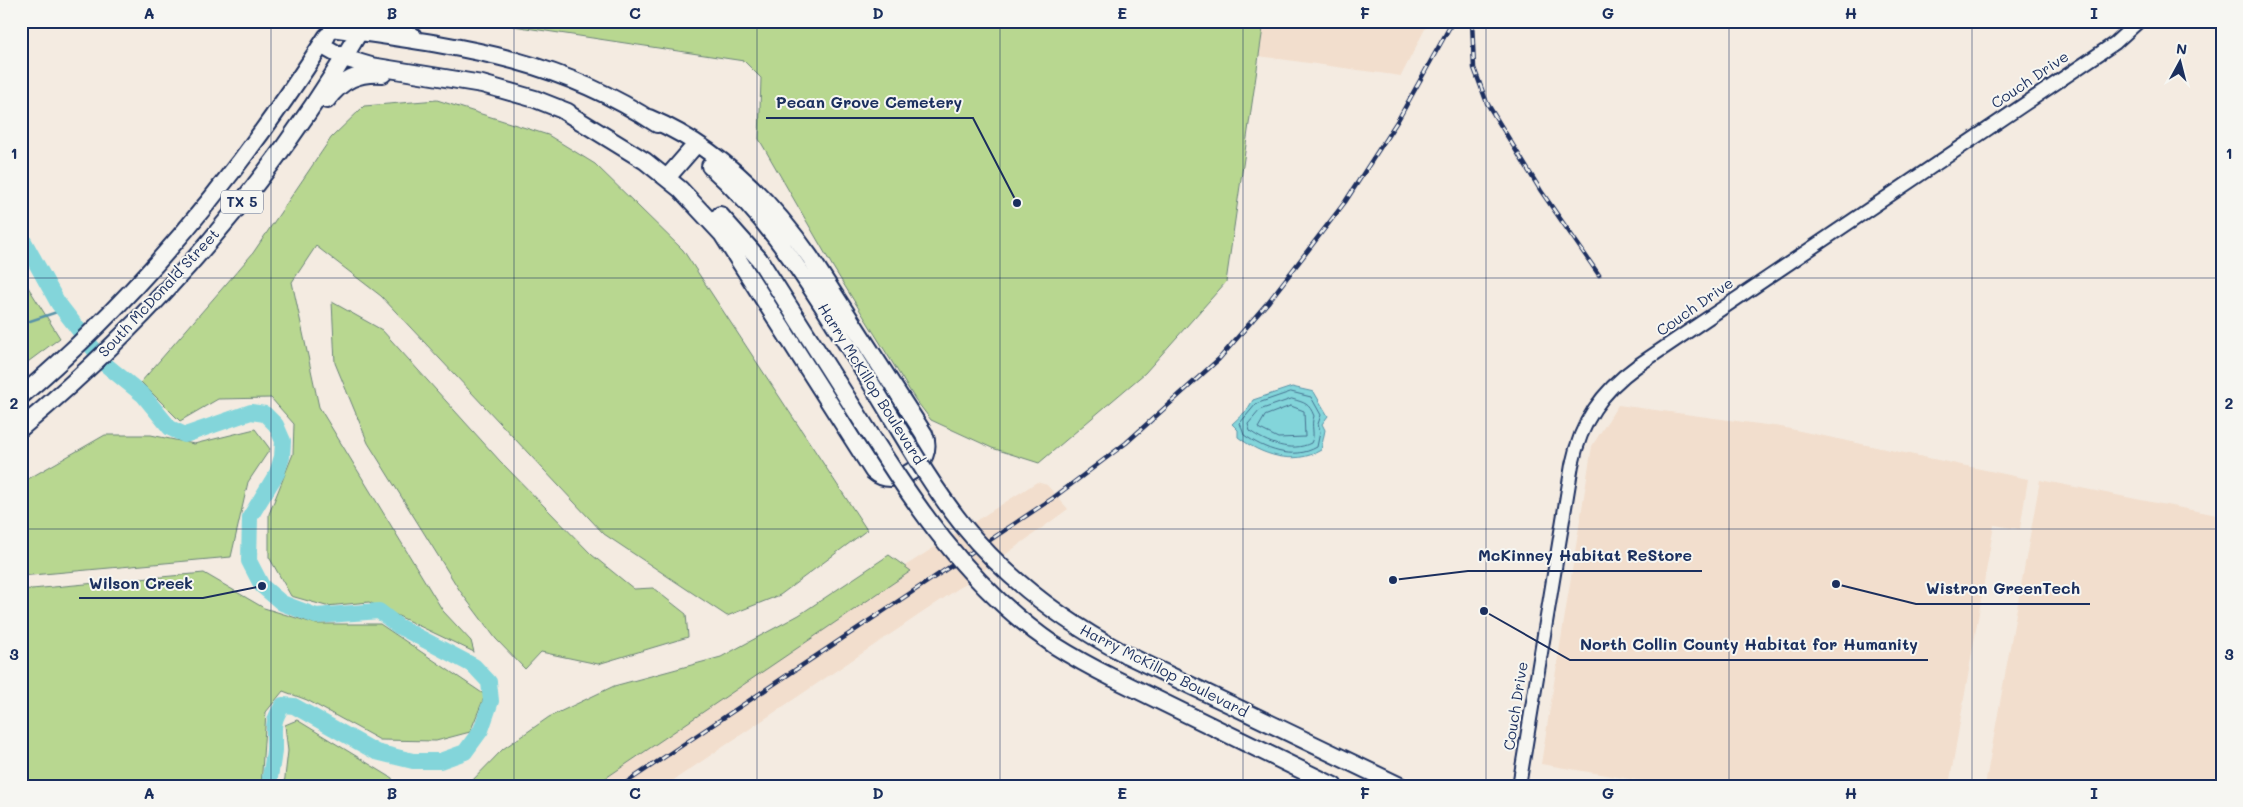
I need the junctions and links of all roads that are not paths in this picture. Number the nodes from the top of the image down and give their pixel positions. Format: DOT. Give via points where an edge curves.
graph roads {
  1 [pos="392,21"];
  2 [pos="2139,21"];
  3 [pos="334,24"];
  4 [pos="363,26"];
  5 [pos="426,42"];
  6 [pos="321,45"];
  7 [pos="344,58"];
  8 [pos="436,77"];
  9 [pos="559,108"];
  10 [pos="649,118"];
  11 [pos="692,149"];
  12 [pos="672,172"];
  13 [pos="259,182"];
  14 [pos="21,396"];
  15 [pos="21,428"];
  16 [pos="1334,786"];
  17 [pos="1400,786"];
  18 [pos="1519,786"];
  1 -- 5 [label="main road" via="400,31"];
  2 -- 18 [label="street, Couch Drive" via="2115,43 1637,366 1600,399 1583,427 1572,465"];
  3 -- 4 [label="main road, Harry McKillop Boulevard"];
  3 -- 6 [label="main road, South McDonald Street / TX 5"];
  4 -- 5 [label="main road, Harry McKillop Boulevard"];
  4 -- 7 [label="main road, South McDonald Street / TX 5"];
  5 -- 10 [label="main road, Harry McKillop Boulevard" via="491,53 542,67 597,89"];
  6 -- 7 [label="main road, Harry McKillop Boulevard"];
  6 -- 14 [label="main road, South McDonald Street / TX 5" via="248,154 165,254 107,316"];
  7 -- 8 [label="main road, Harry McKillop Boulevard"];
  7 -- 13 [label="main road, South McDonald Street / TX 5"];
  8 -- 9 [label="main road, Harry McKillop Boulevard" via="506,90"];
  8 -- 13 [label="main road" via="372,73 346,80 336,88 284,161"];
  9 -- 10 [label="main road" via="656,170 680,189 722,234 873,471 885,478 899,478 920,463 928,451 924,434 800,242 759,195 722,162 677,130"];
  9 -- 12 [label="main road, Harry McKillop Boulevard" via="638,147"];
  10 -- 11 [label="main road, Harry McKillop Boulevard"];
  11 -- 12 [label="main road"];
  11 -- 17 [label="main road, Harry McKillop Boulevard, bridge" via="736,190 787,252 949,505 1012,578 1049,608 1125,654"];
  12 -- 16 [label="main road, Harry McKillop Boulevard, bridge" via="718,212 759,260 918,509 969,571 999,600 1040,635 1073,656"];
  13 -- 15 [label="main road, South McDonald Street / TX 5" via="192,263 125,333"];
}
